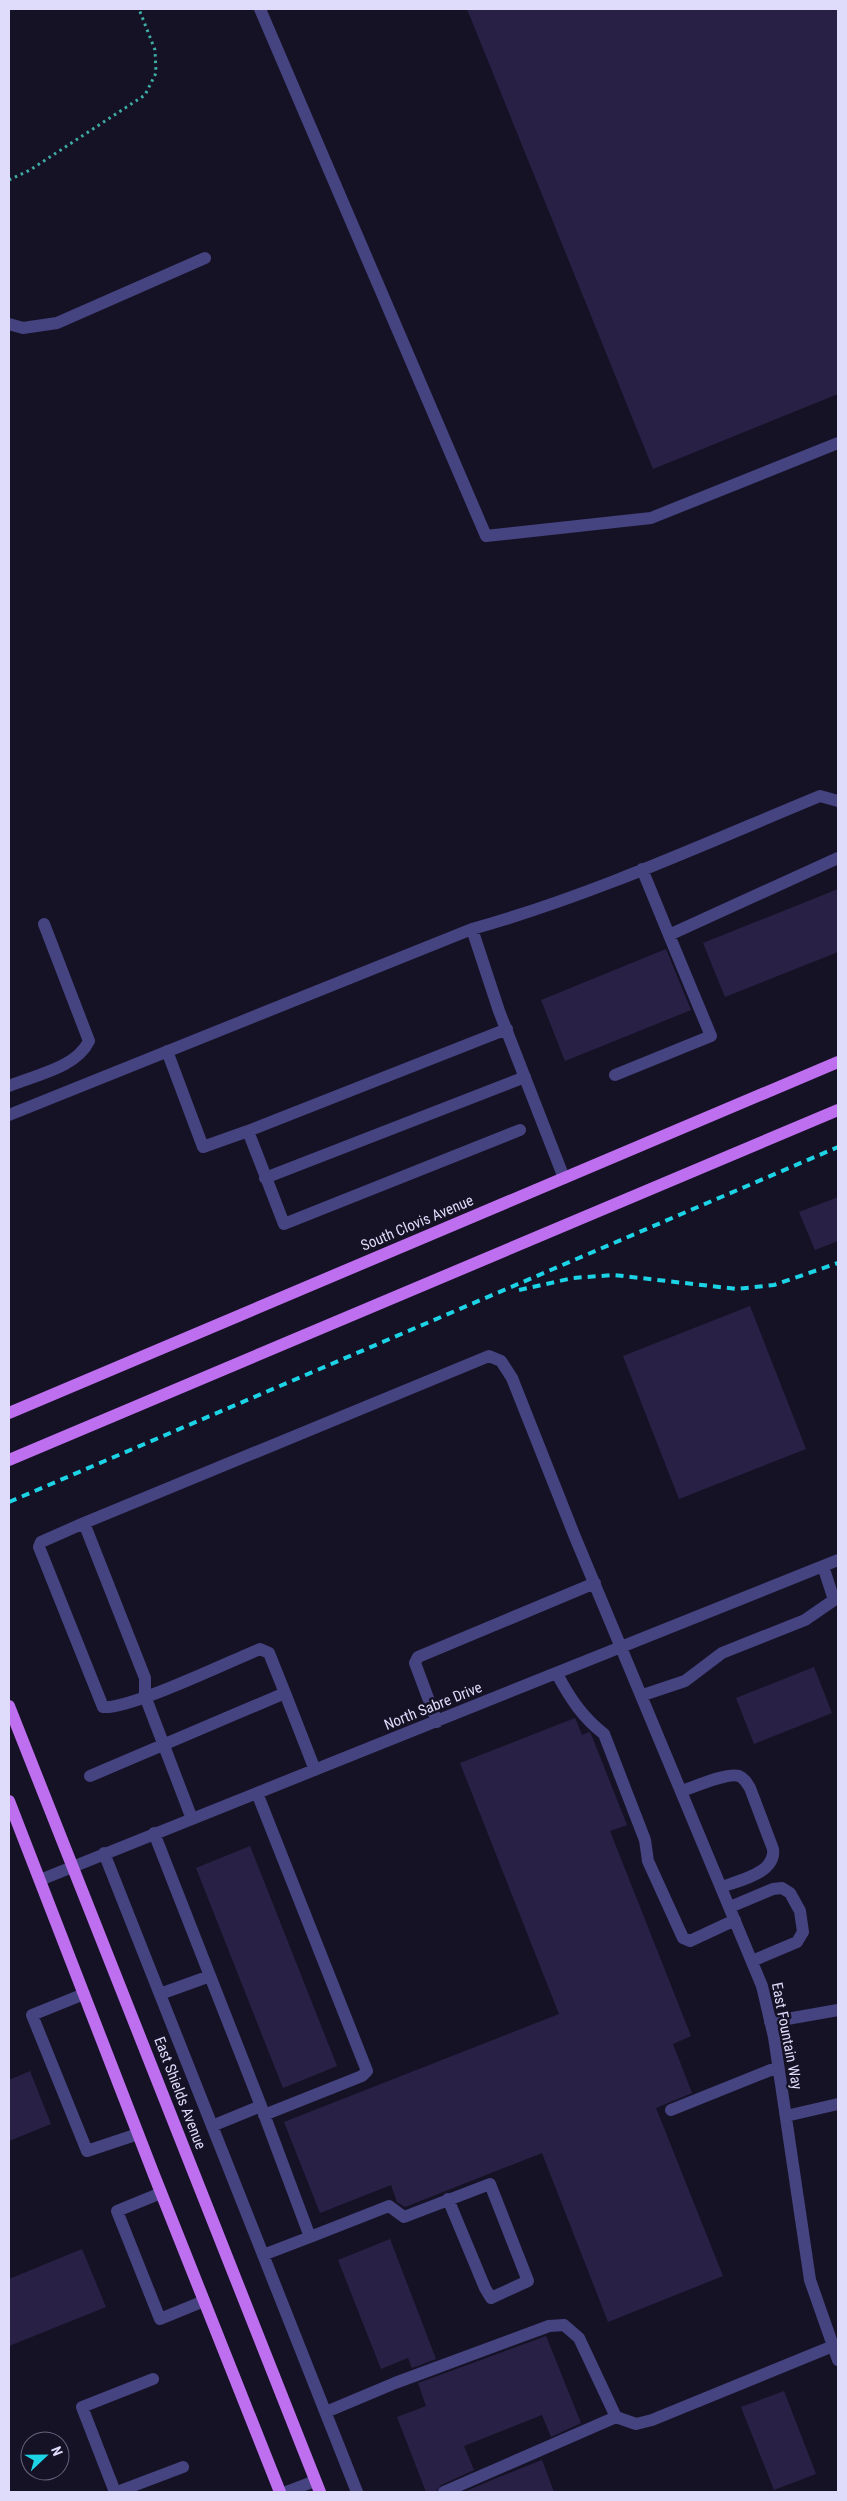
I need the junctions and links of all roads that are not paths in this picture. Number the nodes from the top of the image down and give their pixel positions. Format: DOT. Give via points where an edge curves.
graph roads {
  1 [pos="260,9"];
  2 [pos="206,258"];
  3 [pos="9,324"];
  4 [pos="838,443"];
  5 [pos="838,801"];
  6 [pos="838,858"];
  7 [pos="642,869"];
  8 [pos="44,924"];
  9 [pos="472,929"];
  10 [pos="669,934"];
  11 [pos="507,1029"];
  12 [pos="167,1051"];
  13 [pos="838,1062"];
  14 [pos="615,1074"];
  15 [pos="525,1077"];
  16 [pos="9,1086"];
  17 [pos="838,1110"];
  18 [pos="9,1115"];
  19 [pos="520,1130"];
  20 [pos="248,1131"];
  21 [pos="265,1178"];
  22 [pos="564,1178"];
  23 [pos="9,1413"];
  24 [pos="9,1460"];
  25 [pos="84,1523"];
  26 [pos="838,1560"];
  27 [pos="823,1566"];
  28 [pos="596,1583"];
  29 [pos="623,1648"];
  30 [pos="558,1674"];
  31 [pos="285,1693"];
  32 [pos="643,1695"];
  33 [pos="145,1696"];
  34 [pos="9,1706"];
  35 [pos="437,1722"];
  36 [pos="164,1746"];
  37 [pos="315,1770"];
  38 [pos="90,1776"];
  39 [pos="682,1791"];
  40 [pos="257,1792"];
  41 [pos="9,1801"];
  42 [pos="192,1818"];
  43 [pos="154,1833"];
  44 [pos="104,1853"];
  45 [pos="74,1866"];
  46 [pos="40,1880"];
  47 [pos="722,1887"];
  48 [pos="730,1907"];
  49 [pos="735,1920"];
  50 [pos="752,1961"];
  51 [pos="210,1976"];
  52 [pos="84,1994"];
  53 [pos="160,1994"];
  54 [pos="838,2012"];
  55 [pos="770,2022"];
  56 [pos="778,2067"];
  57 [pos="838,2104"];
  58 [pos="672,2110"];
  59 [pos="263,2111"];
  60 [pos="786,2116"];
  61 [pos="212,2126"];
  62 [pos="138,2134"];
  63 [pos="161,2193"];
  64 [pos="448,2199"];
  65 [pos="310,2237"];
  66 [pos="263,2255"];
  67 [pos="204,2301"];
  68 [pos="834,2346"];
  69 [pos="838,2360"];
  70 [pos="153,2379"];
  71 [pos="326,2412"];
  72 [pos="616,2416"];
  73 [pos="183,2467"];
  74 [pos="318,2486"];
  75 [pos="116,2492"];
  76 [pos="280,2492"];
  77 [pos="286,2492"];
  78 [pos="358,2492"];
  79 [pos="444,2492"];
  1 -- 4 [label="street" via="486,536 650,518"];
  2 -- 3 [label="street" via="57,323 23,328"];
  5 -- 7 [label="street" via="820,796"];
  6 -- 10 [label="street"];
  7 -- 9 [label="street" via="512,918"];
  7 -- 10 [label="street"];
  8 -- 16 [label="street" via="89,1042 73,1061"];
  9 -- 11 [label="street"];
  9 -- 12 [label="street"];
  10 -- 14 [label="street" via="711,1036"];
  11 -- 15 [label="street"];
  11 -- 20 [label="street"];
  12 -- 18 [label="street"];
  12 -- 20 [label="street" via="203,1147"];
  13 -- 22 [label="main road, South Clovis Avenue"];
  15 -- 21 [label="street"];
  15 -- 22 [label="street"];
  17 -- 24 [label="main road"];
  19 -- 21 [label="street" via="284,1224"];
  20 -- 21 [label="street"];
  22 -- 23 [label="main road, South Clovis Avenue"];
  25 -- 28 [label="street, East Fountain Way" via="489,1356 501,1361 512,1378"];
  25 -- 33 [label="street" via="145,1678"];
  25 -- 33 [label="street, East Fountain Way" via="41,1542 39,1547 103,1707 111,1708"];
  26 -- 27 [label="street, North Sabre Drive"];
  27 -- 29 [label="street, North Sabre Drive"];
  27 -- 32 [label="street" via="834,1600 805,1620 722,1654 684,1681"];
  28 -- 29 [label="street, East Fountain Way"];
  28 -- 35 [label="street" via="418,1657 414,1663"];
  29 -- 30 [label="street, North Sabre Drive"];
  29 -- 32 [label="street, East Fountain Way"];
  30 -- 35 [label="street, North Sabre Drive"];
  30 -- 49 [label="street" via="573,1703 604,1734 645,1840 648,1861 683,1938 690,1941"];
  31 -- 33 [label="street" via="269,1653 260,1649"];
  31 -- 36 [label="street"];
  31 -- 37 [label="street"];
  32 -- 39 [label="street, East Fountain Way"];
  33 -- 36 [label="street"];
  34 -- 45 [label="main road, East Shields Avenue"];
  35 -- 37 [label="street, North Sabre Drive"];
  36 -- 38 [label="street"];
  36 -- 42 [label="street"];
  37 -- 40 [label="street, North Sabre Drive"];
  39 -- 47 [label="street, East Fountain Way"];
  39 -- 47 [label="street" via="738,1775 750,1788 774,1858 771,1864 757,1873"];
  40 -- 42 [label="street, North Sabre Drive"];
  40 -- 59 [label="street" via="367,2071 362,2076"];
  41 -- 46 [label="main road"];
  42 -- 43 [label="street, North Sabre Drive"];
  43 -- 44 [label="street, North Sabre Drive"];
  43 -- 51 [label="street"];
  44 -- 45 [label="street, North Sabre Drive"];
  44 -- 53 [label="street, East Shields Avenue"];
  45 -- 46 [label="street, North Sabre Drive"];
  45 -- 74 [label="main road, East Shields Avenue"];
  46 -- 52 [label="main road"];
  47 -- 48 [label="street, East Fountain Way"];
  48 -- 49 [label="street, East Fountain Way"];
  48 -- 50 [label="street" via="782,1888 790,1893 800,1911 803,1932 797,1942"];
  49 -- 50 [label="street, East Fountain Way"];
  50 -- 55 [label="street, East Fountain Way" via="762,1986"];
  51 -- 53 [label="street"];
  51 -- 59 [label="street"];
  52 -- 62 [label="main road"];
  52 -- 62 [label="street" via="32,2015 86,2151"];
  53 -- 61 [label="street, East Shields Avenue"];
  54 -- 55 [label="street"];
  55 -- 56 [label="street, East Fountain Way"];
  56 -- 58 [label="street"];
  56 -- 60 [label="street, East Fountain Way"];
  57 -- 60 [label="street"];
  59 -- 61 [label="street"];
  59 -- 65 [label="street"];
  60 -- 68 [label="street, East Fountain Way" via="810,2280"];
  61 -- 66 [label="street, East Shields Avenue"];
  62 -- 63 [label="main road"];
  63 -- 67 [label="main road"];
  63 -- 67 [label="street" via="117,2211 120,2220 160,2319"];
  64 -- 64 [label="street" via="490,2184 528,2282 491,2298"];
  64 -- 65 [label="street" via="404,2217 389,2206"];
  65 -- 66 [label="street"];
  66 -- 71 [label="street, East Shields Avenue"];
  67 -- 76 [label="main road"];
  68 -- 69 [label="street, East Fountain Way"];
  68 -- 72 [label="street" via="652,2420 636,2424"];
  70 -- 75 [label="street" via="82,2407"];
  71 -- 72 [label="street" via="549,2326 564,2325 579,2338"];
  71 -- 78 [label="street, East Shields Avenue"];
  72 -- 79 [label="street"];
  73 -- 75 [label="street"];
  74 -- 77 [label="street"];
}
